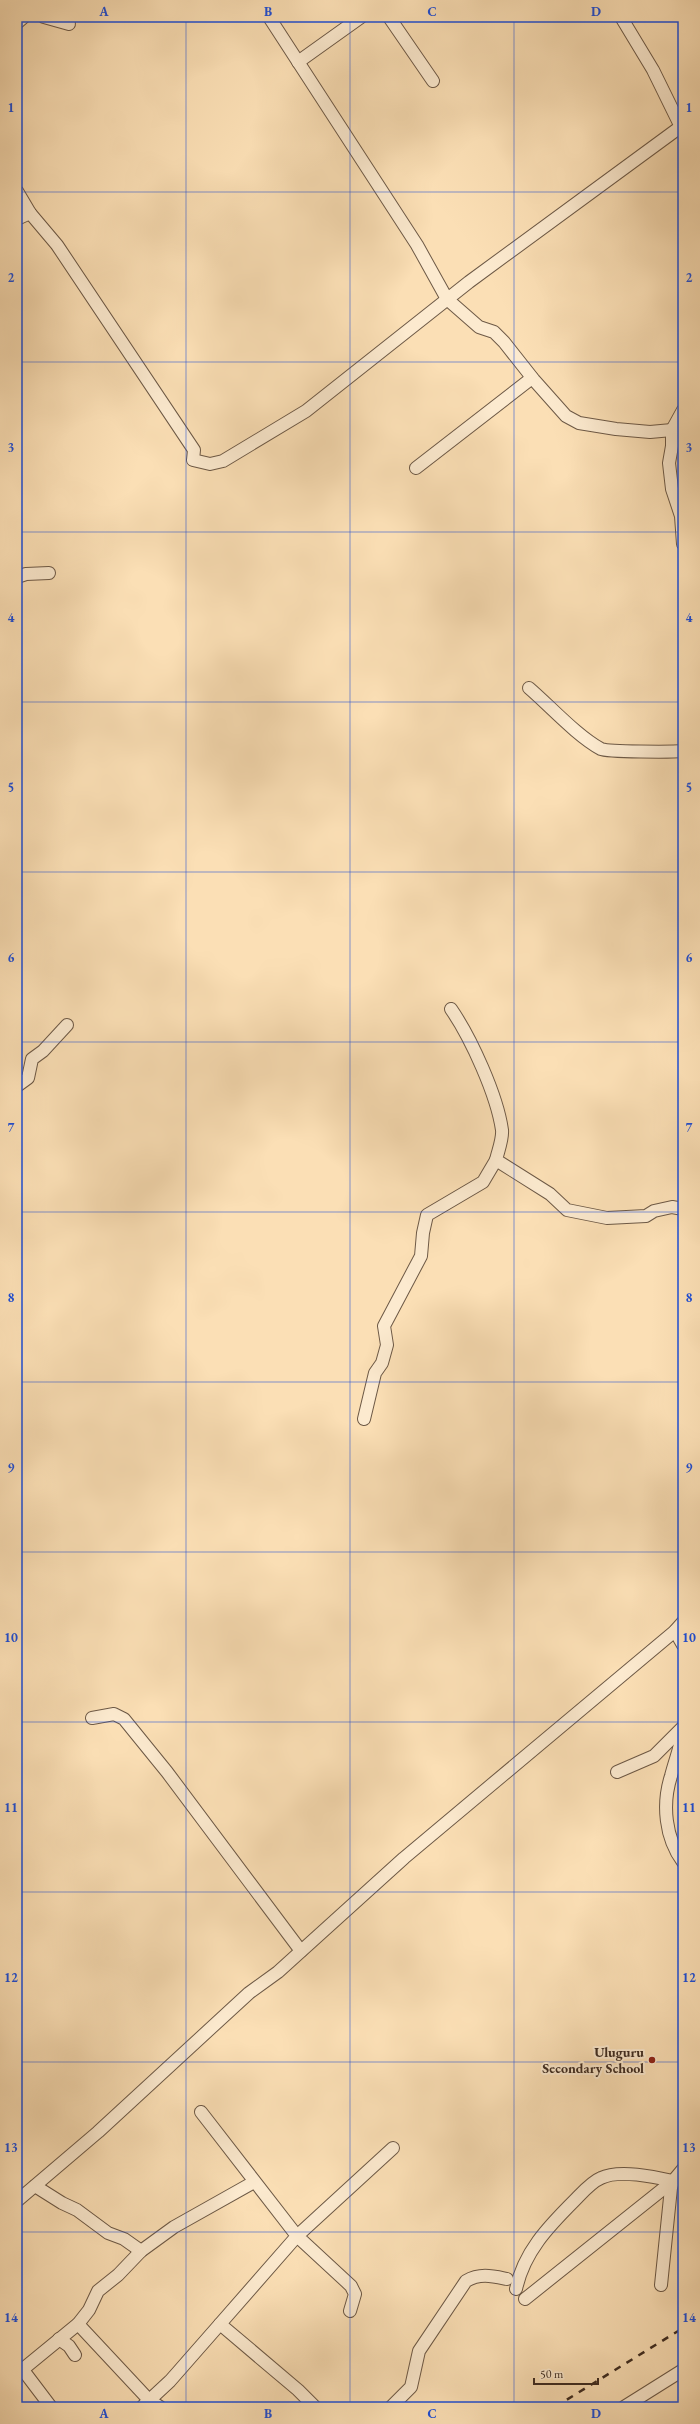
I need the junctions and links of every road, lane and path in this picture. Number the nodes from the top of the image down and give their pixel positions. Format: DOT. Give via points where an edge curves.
graph roads {
  1 [pos="24,17"];
  2 [pos="44,17"];
  3 [pos="269,17"];
  4 [pos="362,17"];
  5 [pos="389,17"];
  6 [pos="621,17"];
  7 [pos="17,23"];
  8 [pos="69,24"];
  9 [pos="298,62"];
  10 [pos="433,81"];
  11 [pos="682,126"];
  12 [pos="17,191"];
  13 [pos="30,213"];
  14 [pos="17,219"];
  15 [pos="447,299"];
  16 [pos="532,378"];
  17 [pos="683,410"];
  18 [pos="672,430"];
  19 [pos="416,468"];
  20 [pos="683,544"];
  21 [pos="49,573"];
  22 [pos="17,578"];
  23 [pos="529,688"];
  24 [pos="683,751"];
  25 [pos="451,1009"];
  26 [pos="67,1025"];
  27 [pos="17,1086"];
  28 [pos="496,1160"];
  29 [pos="683,1209"];
  30 [pos="364,1420"];
  31 [pos="679,1626"];
  32 [pos="683,1645"];
  33 [pos="92,1718"];
  34 [pos="683,1727"];
  35 [pos="683,1730"];
  36 [pos="617,1772"];
  37 [pos="683,1862"];
  38 [pos="301,1950"];
  39 [pos="201,2112"];
  40 [pos="393,2148"];
  41 [pos="683,2169"];
  42 [pos="673,2180"];
  43 [pos="254,2182"];
  44 [pos="35,2186"];
  45 [pos="17,2201"];
  46 [pos="297,2236"];
  47 [pos="141,2251"];
  48 [pos="507,2279"];
  49 [pos="662,2285"];
  50 [pos="516,2289"];
  51 [pos="526,2298"];
  52 [pos="350,2311"];
  53 [pos="78,2324"];
  54 [pos="220,2324"];
  55 [pos="59,2339"];
  56 [pos="75,2355"];
  57 [pos="683,2370"];
  58 [pos="20,2372"];
  59 [pos="146,2404"];
  60 [pos="51,2407"];
  61 [pos="160,2407"];
  62 [pos="316,2407"];
  63 [pos="391,2407"];
  64 [pos="624,2407"];
  1 -- 7 [label="street"];
  2 -- 8 [label="street"];
  3 -- 9 [label="street"];
  4 -- 9 [label="street"];
  5 -- 10 [label="street"];
  6 -- 11 [label="street" via="653,70"];
  9 -- 15 [label="street" via="418,245"];
  11 -- 15 [label="street"];
  12 -- 13 [label="street"];
  13 -- 14 [label="street"];
  13 -- 15 [label="street" via="57,245 138,363 194,450 193,460 210,464 223,461 306,411"];
  15 -- 16 [label="street" via="479,327 494,332"];
  16 -- 18 [label="street" via="566,416 579,423 650,432"];
  16 -- 19 [label="street"];
  17 -- 18 [label="street"];
  18 -- 20 [label="street" via="669,463 672,489 681,516"];
  21 -- 22 [label="street" via="26,574"];
  23 -- 24 [label="street" via="602,750 643,750 651,753"];
  25 -- 28 [label="street" via="462,1026 494,1098 502,1131"];
  26 -- 27 [label="street" via="32,1059 28,1078"];
  28 -- 29 [label="street" via="550,1194 567,1210 607,1218 646,1216 654,1211 672,1207"];
  28 -- 30 [label="street" via="483,1182 428,1215 421,1256 384,1326 387,1345 382,1363 375,1373"];
  31 -- 32 [label="street"];
  31 -- 38 [label="street" via="404,1858"];
  33 -- 38 [label="street" via="114,1714 124,1719"];
  34 -- 36 [label="street" via="654,1756"];
  35 -- 37 [label="street" via="670,1777 667,1814 668,1834 675,1852"];
  38 -- 44 [label="street" via="278,1972 249,1993 98,2132"];
  39 -- 43 [label="street"];
  40 -- 46 [label="street"];
  41 -- 42 [label="street"];
  42 -- 49 [label="street" via="669,2197"];
  42 -- 50 [label="street" via="637,2173 602,2177 552,2222 520,2270"];
  42 -- 51 [label="street"];
  43 -- 46 [label="street"];
  43 -- 47 [label="street" via="174,2227"];
  44 -- 45 [label="street"];
  44 -- 47 [label="street"];
  46 -- 52 [label="street" via="351,2286 355,2294"];
  46 -- 54 [label="street"];
  47 -- 53 [label="street" via="98,2291 89,2310"];
  48 -- 63 [label="street" via="486,2275 474,2276 466,2281 419,2351 411,2387"];
  53 -- 55 [label="street"];
  53 -- 59 [label="street"];
  54 -- 59 [label="street"];
  54 -- 62 [label="street"];
  55 -- 56 [label="street" via="69,2346"];
  55 -- 58 [label="street"];
  57 -- 64 [label="street"];
  58 -- 60 [label="street"];
  59 -- 61 [label="street"];
}
